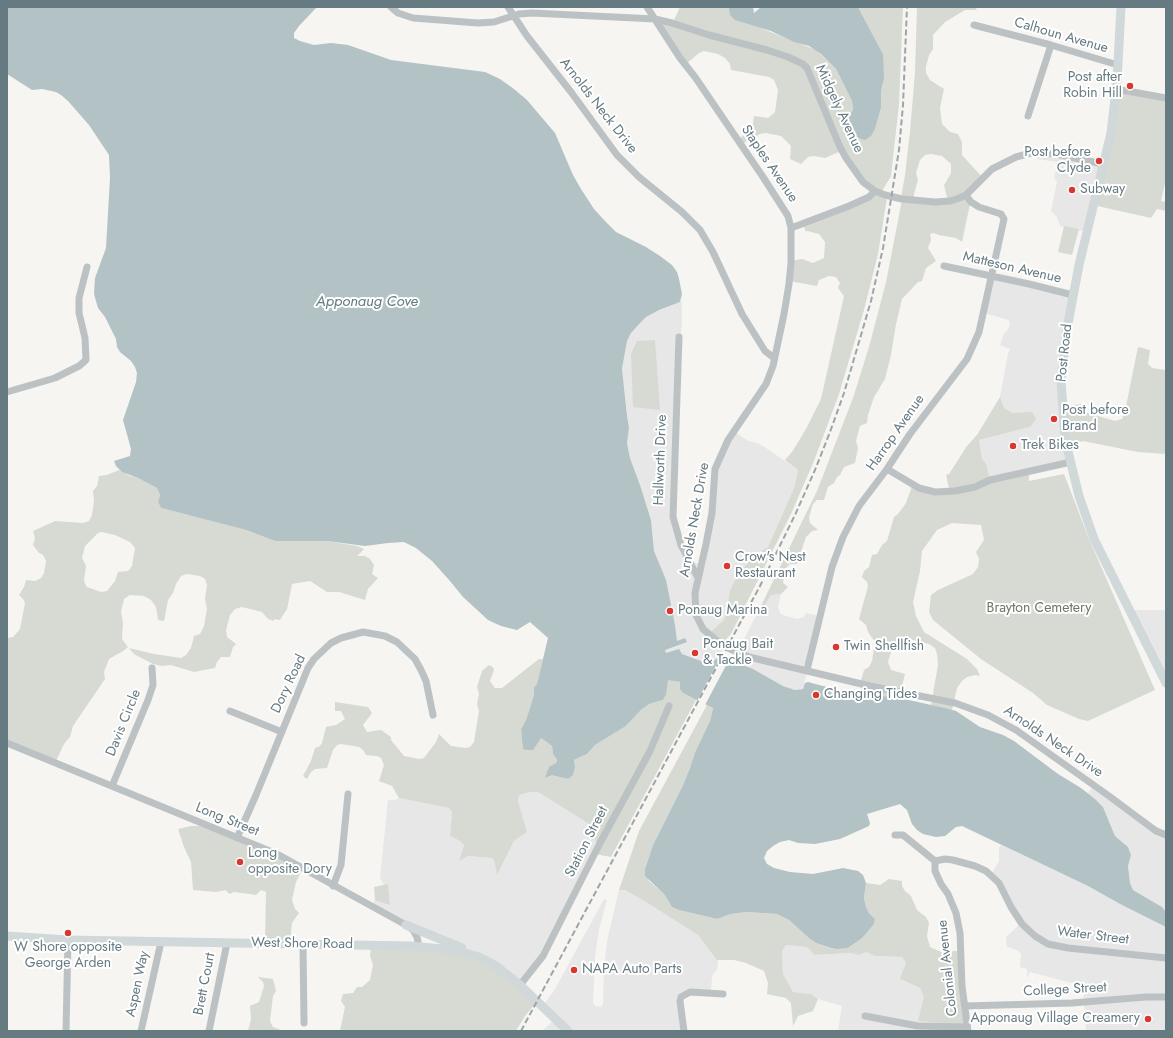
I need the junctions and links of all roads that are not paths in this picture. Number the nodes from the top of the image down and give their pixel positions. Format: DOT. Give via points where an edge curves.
graph roads {
  1 [pos="391,7"];
  2 [pos="508,7"];
  3 [pos="647,7"];
  4 [pos="1121,7"];
  5 [pos="514,16"];
  6 [pos="654,19"];
  7 [pos="974,25"];
  8 [pos="1051,45"];
  9 [pos="1118,65"];
  10 [pos="1116,89"];
  11 [pos="1166,98"];
  12 [pos="1028,116"];
  13 [pos="1103,164"];
  14 [pos="875,191"];
  15 [pos="966,195"];
  16 [pos="791,228"];
  17 [pos="944,266"];
  18 [pos="87,267"];
  19 [pos="992,275"];
  20 [pos="1073,295"];
  21 [pos="679,338"];
  22 [pos="774,358"];
  23 [pos="7,392"];
  24 [pos="1071,462"];
  25 [pos="887,469"];
  26 [pos="698,578"];
  27 [pos="152,668"];
  28 [pos="807,670"];
  29 [pos="1166,683"];
  30 [pos="669,706"];
  31 [pos="230,712"];
  32 [pos="433,715"];
  33 [pos="282,732"];
  34 [pos="7,743"];
  35 [pos="112,786"];
  36 [pos="348,794"];
  37 [pos="895,835"];
  38 [pos="1166,835"];
  39 [pos="237,838"];
  40 [pos="935,861"];
  41 [pos="334,886"];
  42 [pos="406,925"];
  43 [pos="7,936"];
  44 [pos="68,940"];
  45 [pos="161,942"];
  46 [pos="227,943"];
  47 [pos="303,945"];
  48 [pos="419,947"];
  49 [pos="479,957"];
  50 [pos="1166,958"];
  51 [pos="520,985"];
  52 [pos="723,994"];
  53 [pos="1166,998"];
  54 [pos="965,1006"];
  55 [pos="865,1016"];
  56 [pos="304,1023"];
  57 [pos="968,1029"];
  58 [pos="66,1031"];
  59 [pos="141,1031"];
  60 [pos="209,1031"];
  61 [pos="568,1031"];
  62 [pos="684,1031"];
  1 -- 5 [label="street, Midgely Avenue" via="408,17 464,22 486,23"];
  2 -- 5 [label="street, Arnolds Neck Drive"];
  3 -- 6 [label="street, Staples Avenue"];
  4 -- 9 [label="main road, Post Road"];
  5 -- 6 [label="street, Midgely Avenue" via="532,13"];
  5 -- 22 [label="street, Arnolds Neck Drive" via="617,155 700,230 742,314 765,351"];
  6 -- 14 [label="street, Midgely Avenue" via="767,50 803,64 846,158 863,182"];
  6 -- 16 [label="street, Staples Avenue" via="766,182 788,216"];
  7 -- 8 [label="street, Calhoun Avenue"];
  8 -- 9 [label="street, Calhoun Avenue"];
  8 -- 12 [label="street"];
  9 -- 10 [label="main road, Post Road"];
  10 -- 11 [label="street"];
  10 -- 13 [label="main road, Post Road" via="1111,133"];
  13 -- 15 [label="street" via="1048,153 1023,155 992,169"];
  13 -- 20 [label="main road, Post Road"];
  14 -- 15 [label="street" via="902,199 935,202 950,201"];
  14 -- 16 [label="street" via="869,197 849,206"];
  15 -- 19 [label="street, Harrop Avenue" via="972,202 1001,214 1004,219"];
  16 -- 22 [label="street, Staples Avenue" via="789,284"];
  17 -- 19 [label="street, Matteson Avenue"];
  18 -- 23 [label="street" via="79,298 86,360 80,366 55,378"];
  19 -- 20 [label="street, Matteson Avenue"];
  19 -- 25 [label="street, Harrop Avenue" via="979,332 967,359"];
  20 -- 24 [label="main road, Post Road" via="1060,380 1065,439"];
  21 -- 26 [label="street, Hallworth Drive" via="673,517 681,545"];
  22 -- 26 [label="street, Arnolds Neck Drive" via="766,384 728,440 718,462 712,513"];
  24 -- 25 [label="street" via="990,480 955,492 935,492 919,488"];
  24 -- 29 [label="main road, Post Road" via="1094,539"];
  25 -- 28 [label="street, Harrop Avenue" via="859,506 843,537 832,567"];
  26 -- 28 [label="street, Arnolds Neck Drive" via="694,593 696,615 703,629 716,642 744,655"];
  27 -- 35 [label="street, Davis Circle" via="153,685 148,700"];
  28 -- 38 [label="street, Arnolds Neck Drive" via="955,703 992,717 1016,730 1156,831"];
  30 -- 51 [label="street, Station Street" via="650,751 543,956"];
  31 -- 33 [label="street"];
  32 -- 33 [label="street, Dory Road" via="426,681 414,659 396,642 385,636 363,632 340,638 314,659"];
  33 -- 39 [label="street, Dory Road"];
  34 -- 35 [label="street, Long Street"];
  35 -- 39 [label="street, Long Street"];
  36 -- 41 [label="street" via="341,865"];
  37 -- 40 [label="street" via="903,835"];
  39 -- 41 [label="street, Long Street" via="277,854"];
  40 -- 50 [label="street, Water Street" via="953,860 986,871 999,883 1022,924 1048,944"];
  40 -- 54 [label="street, Colonial Avenue" via="935,871 956,912"];
  41 -- 42 [label="street, Long Street"];
  42 -- 48 [label="street, Long Street" via="413,930"];
  42 -- 49 [label="main road"];
  43 -- 44 [label="main road, West Shore Road"];
  44 -- 45 [label="main road, West Shore Road"];
  44 -- 58 [label="street"];
  45 -- 46 [label="main road, West Shore Road"];
  45 -- 59 [label="street, Aspen Way"];
  46 -- 47 [label="main road, West Shore Road"];
  46 -- 60 [label="street, Brett Court"];
  47 -- 48 [label="main road, West Shore Road"];
  47 -- 56 [label="street"];
  48 -- 49 [label="main road, West Shore Road" via="454,950"];
  49 -- 51 [label="main road, West Shore Road" via="496,966"];
  51 -- 61 [label="main road, West Shore Road"];
  52 -- 62 [label="street" via="690,992 681,997"];
  53 -- 54 [label="street, College Street" via="1146,997 1072,1004"];
  54 -- 57 [label="street, Colonial Avenue"];
  55 -- 57 [label="street" via="918,1026"];
}
